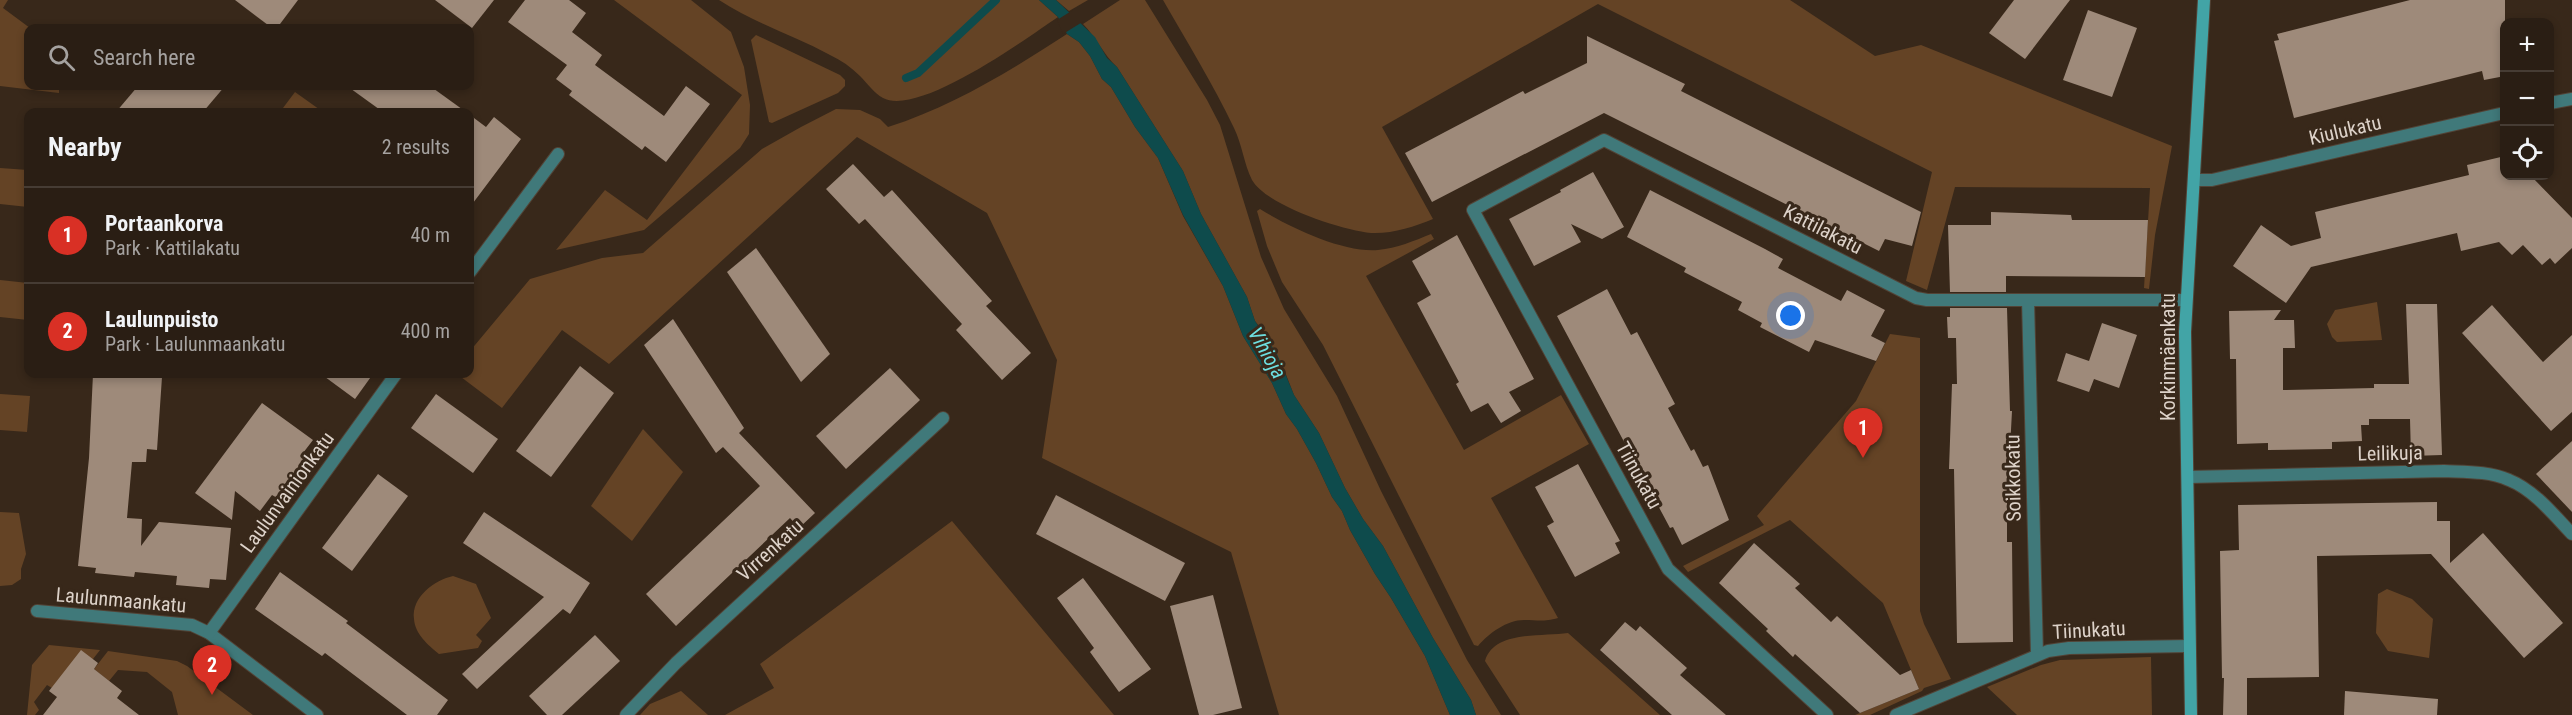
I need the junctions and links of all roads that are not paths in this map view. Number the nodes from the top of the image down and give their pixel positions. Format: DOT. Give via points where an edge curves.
graph roads {
  1 [pos="2204,0"];
  2 [pos="2572,99"];
  3 [pos="2554,103"];
  4 [pos="2500,114"];
  5 [pos="558,154"];
  6 [pos="2194,180"];
  7 [pos="1473,210"];
  8 [pos="474,267"];
  9 [pos="2028,300"];
  10 [pos="2186,300"];
  11 [pos="393,378"];
  12 [pos="943,418"];
  13 [pos="2188,477"];
  14 [pos="2572,534"];
  15 [pos="37,611"];
  16 [pos="209,633"];
  17 [pos="2189,646"];
  18 [pos="2037,654"];
  19 [pos="317,715"];
  20 [pos="626,715"];
  21 [pos="1827,715"];
  22 [pos="1896,715"];
  23 [pos="2191,715"];
  1 -- 6 [label="street, Korkinmäenkatu"];
  2 -- 3 [label="street"];
  4 -- 6 [label="street, Kiulukatu" via="2212,180"];
  5 -- 8 [label="street"];
  6 -- 10 [label="street, Korkinmäenkatu"];
  7 -- 9 [label="street, Kattilakatu" via="1604,140 1916,298"];
  7 -- 21 [label="street, Tiinukatu" via="1668,569"];
  9 -- 10 [label="street, Kattilakatu"];
  9 -- 18 [label="street, Soikkokatu"];
  10 -- 13 [label="street, Korkinmäenkatu"];
  11 -- 16 [label="street, Laulunvainionkatu"];
  12 -- 20 [label="street, Virrenkatu" via="676,663"];
  13 -- 14 [label="street, Leilikuja" via="2444,471 2485,474 2519,485"];
  13 -- 17 [label="street, Korkinmäenkatu"];
  15 -- 16 [label="street, Laulunmaankatu" via="192,625"];
  16 -- 19 [label="street, Laulunmaankatu"];
  17 -- 18 [label="street, Tiinukatu" via="2069,648"];
  17 -- 23 [label="street, Korkinmäenkatu"];
  18 -- 22 [label="street, Tiinukatu"];
}
